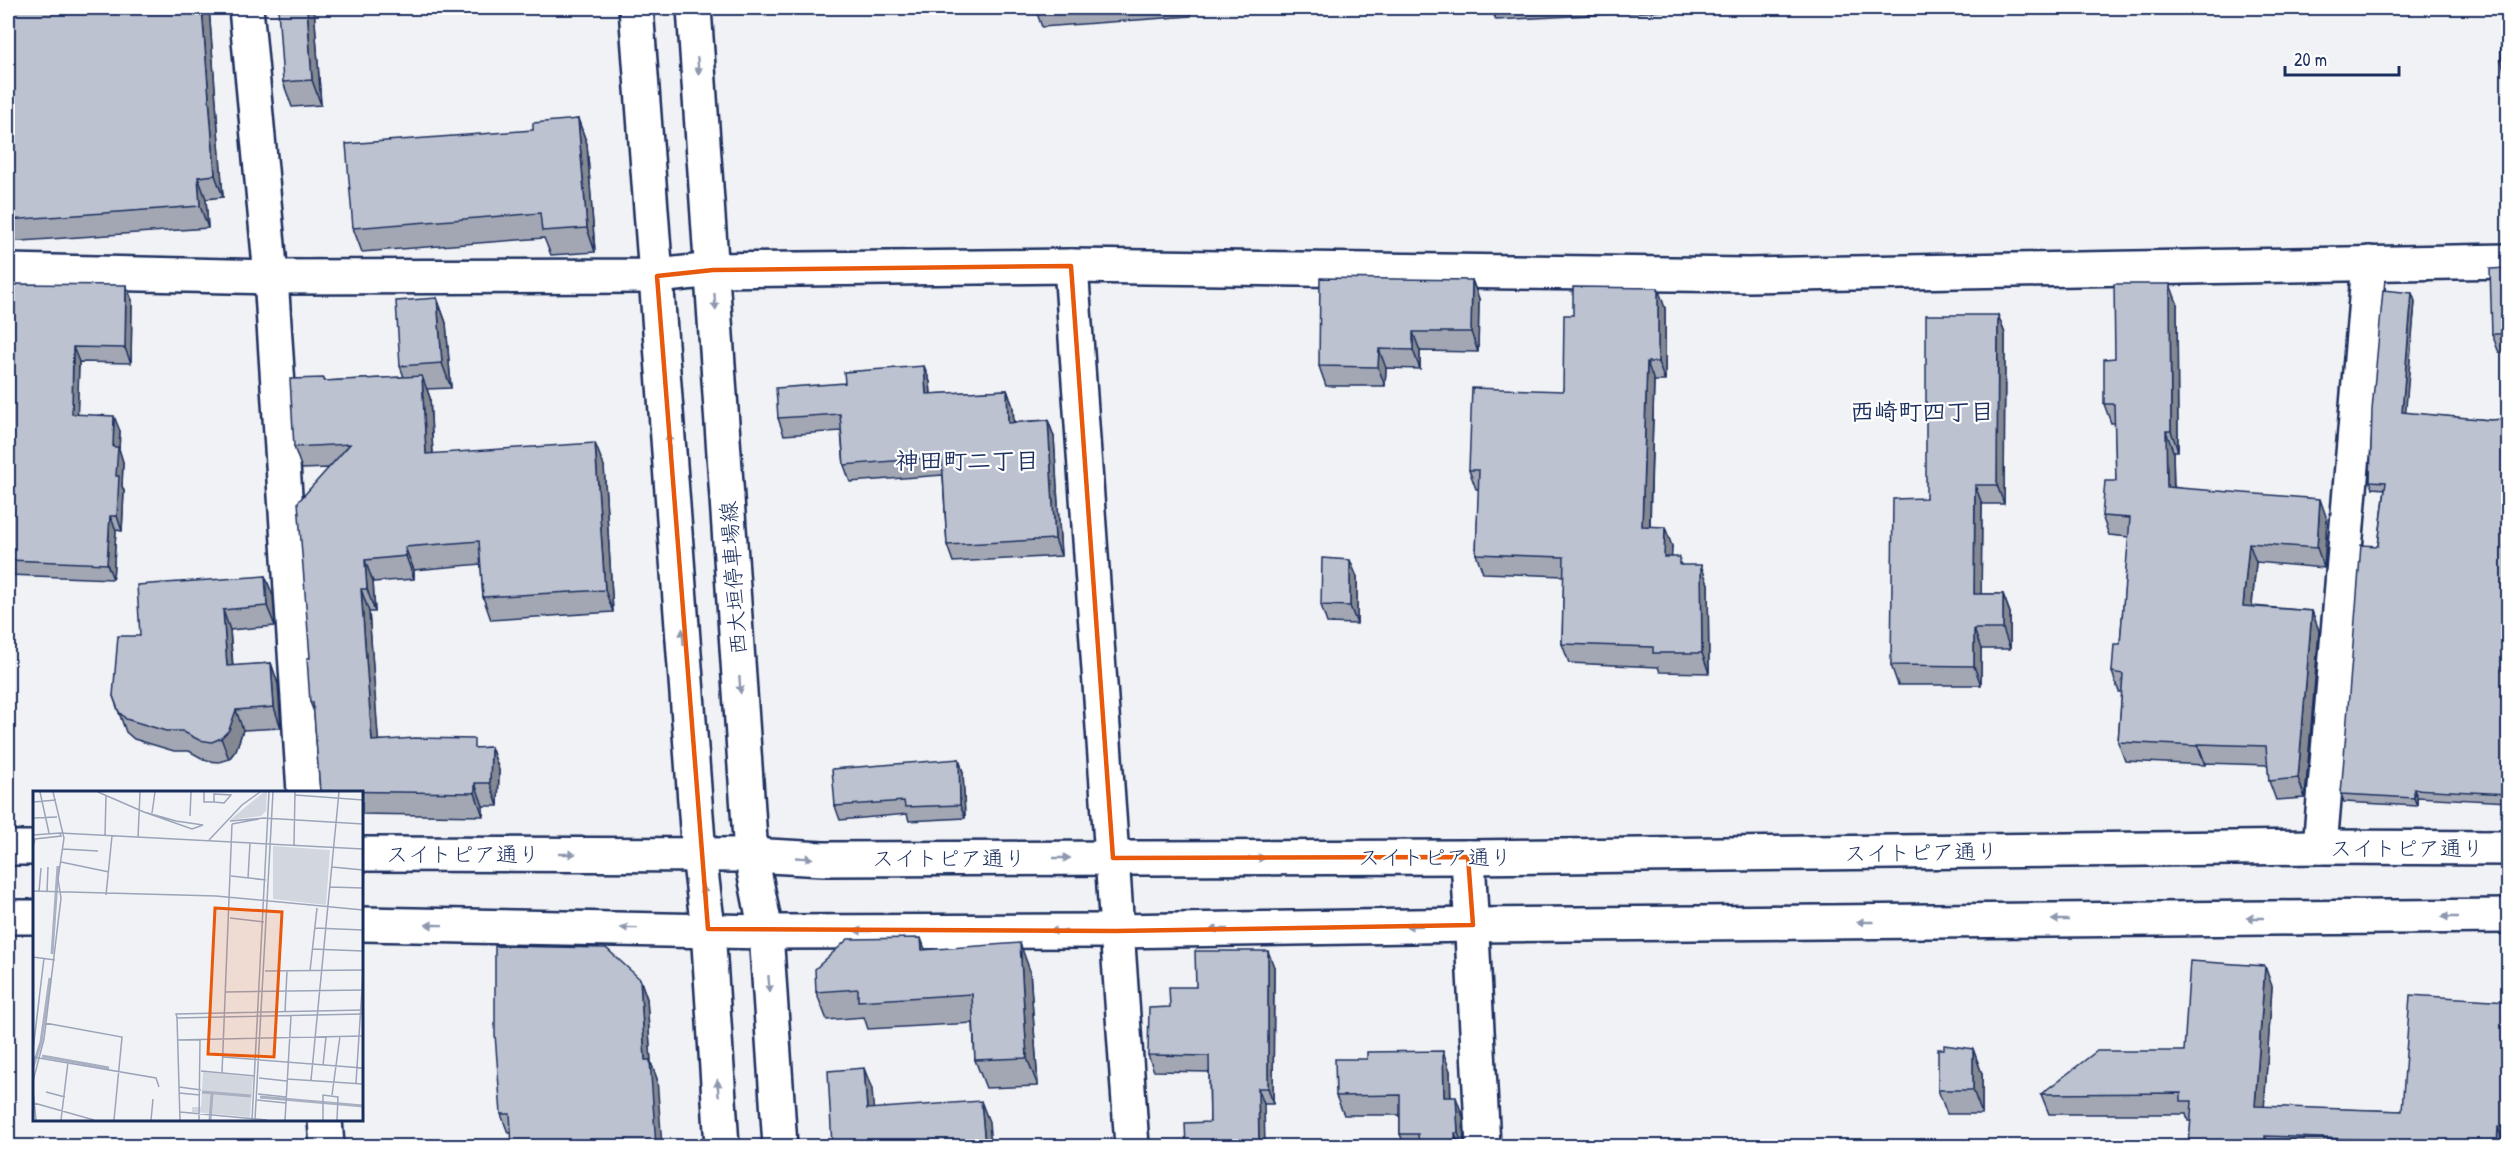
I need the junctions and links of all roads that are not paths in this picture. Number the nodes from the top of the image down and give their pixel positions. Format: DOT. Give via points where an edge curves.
graph roads {
  1 [pos="246,8"];
  2 [pos="636,8"];
  3 [pos="694,8"];
  4 [pos="2508,261"];
  5 [pos="2369,263"];
  6 [pos="1071,267"];
  7 [pos="713,270"];
  8 [pos="8,271"];
  9 [pos="657,276"];
  10 [pos="271,277"];
  11 [pos="304,791"];
  12 [pos="2320,847"];
  13 [pos="8,848"];
  14 [pos="33,848"];
  15 [pos="2508,848"];
  16 [pos="363,854"];
  17 [pos="699,855"];
  18 [pos="751,855"];
  19 [pos="1468,857"];
  20 [pos="1113,858"];
  21 [pos="2508,916"];
  22 [pos="8,917"];
  23 [pos="33,917"];
  24 [pos="363,924"];
  25 [pos="1473,925"];
  26 [pos="708,929"];
  27 [pos="1116,931"];
  28 [pos="766,932"];
  29 [pos="325,1121"];
  30 [pos="327,1146"];
  31 [pos="722,1146"];
  32 [pos="780,1146"];
  33 [pos="1132,1146"];
  34 [pos="1483,1146"];
  1 -- 10 [label="street"];
  2 -- 9 [label="street"];
  3 -- 7 [label="street, 西大垣停車場線, one-way"];
  4 -- 5 [label="street"];
  5 -- 6 [label="street" via="1749,275"];
  5 -- 12 [label="street"];
  6 -- 7 [label="street"];
  6 -- 20 [label="street"];
  7 -- 9 [label="street"];
  7 -- 18 [label="street, 西大垣停車場線, one-way"];
  8 -- 10 [label="street"];
  9 -- 10 [label="street"];
  17 -- 9 [label="street, one-way"];
  10 -- 11 [label="street"];
  12 -- 15 [label="street, スイトピア通り"];
  12 -- 19 [label="street, スイトピア通り"];
  13 -- 14 [label="street"];
  16 -- 17 [label="street, スイトピア通り, one-way"];
  17 -- 18 [label="street, スイトピア通り"];
  26 -- 17 [label="street, one-way"];
  18 -- 20 [label="street, スイトピア通り, one-way" via="823,859"];
  18 -- 28 [label="street, 西大垣停車場線"];
  20 -- 19 [label="street, スイトピア通り, one-way"];
  19 -- 25 [label="street"];
  20 -- 27 [label="street"];
  21 -- 25 [label="street, one-way"];
  22 -- 23 [label="street"];
  26 -- 24 [label="street, one-way"];
  25 -- 27 [label="street, one-way"];
  25 -- 34 [label="street"];
  26 -- 28 [label="street"];
  31 -- 26 [label="street, one-way"];
  27 -- 28 [label="street, one-way"];
  27 -- 33 [label="street"];
  28 -- 32 [label="street, 西大垣停車場線, one-way"];
  29 -- 30 [label="street"];
}
